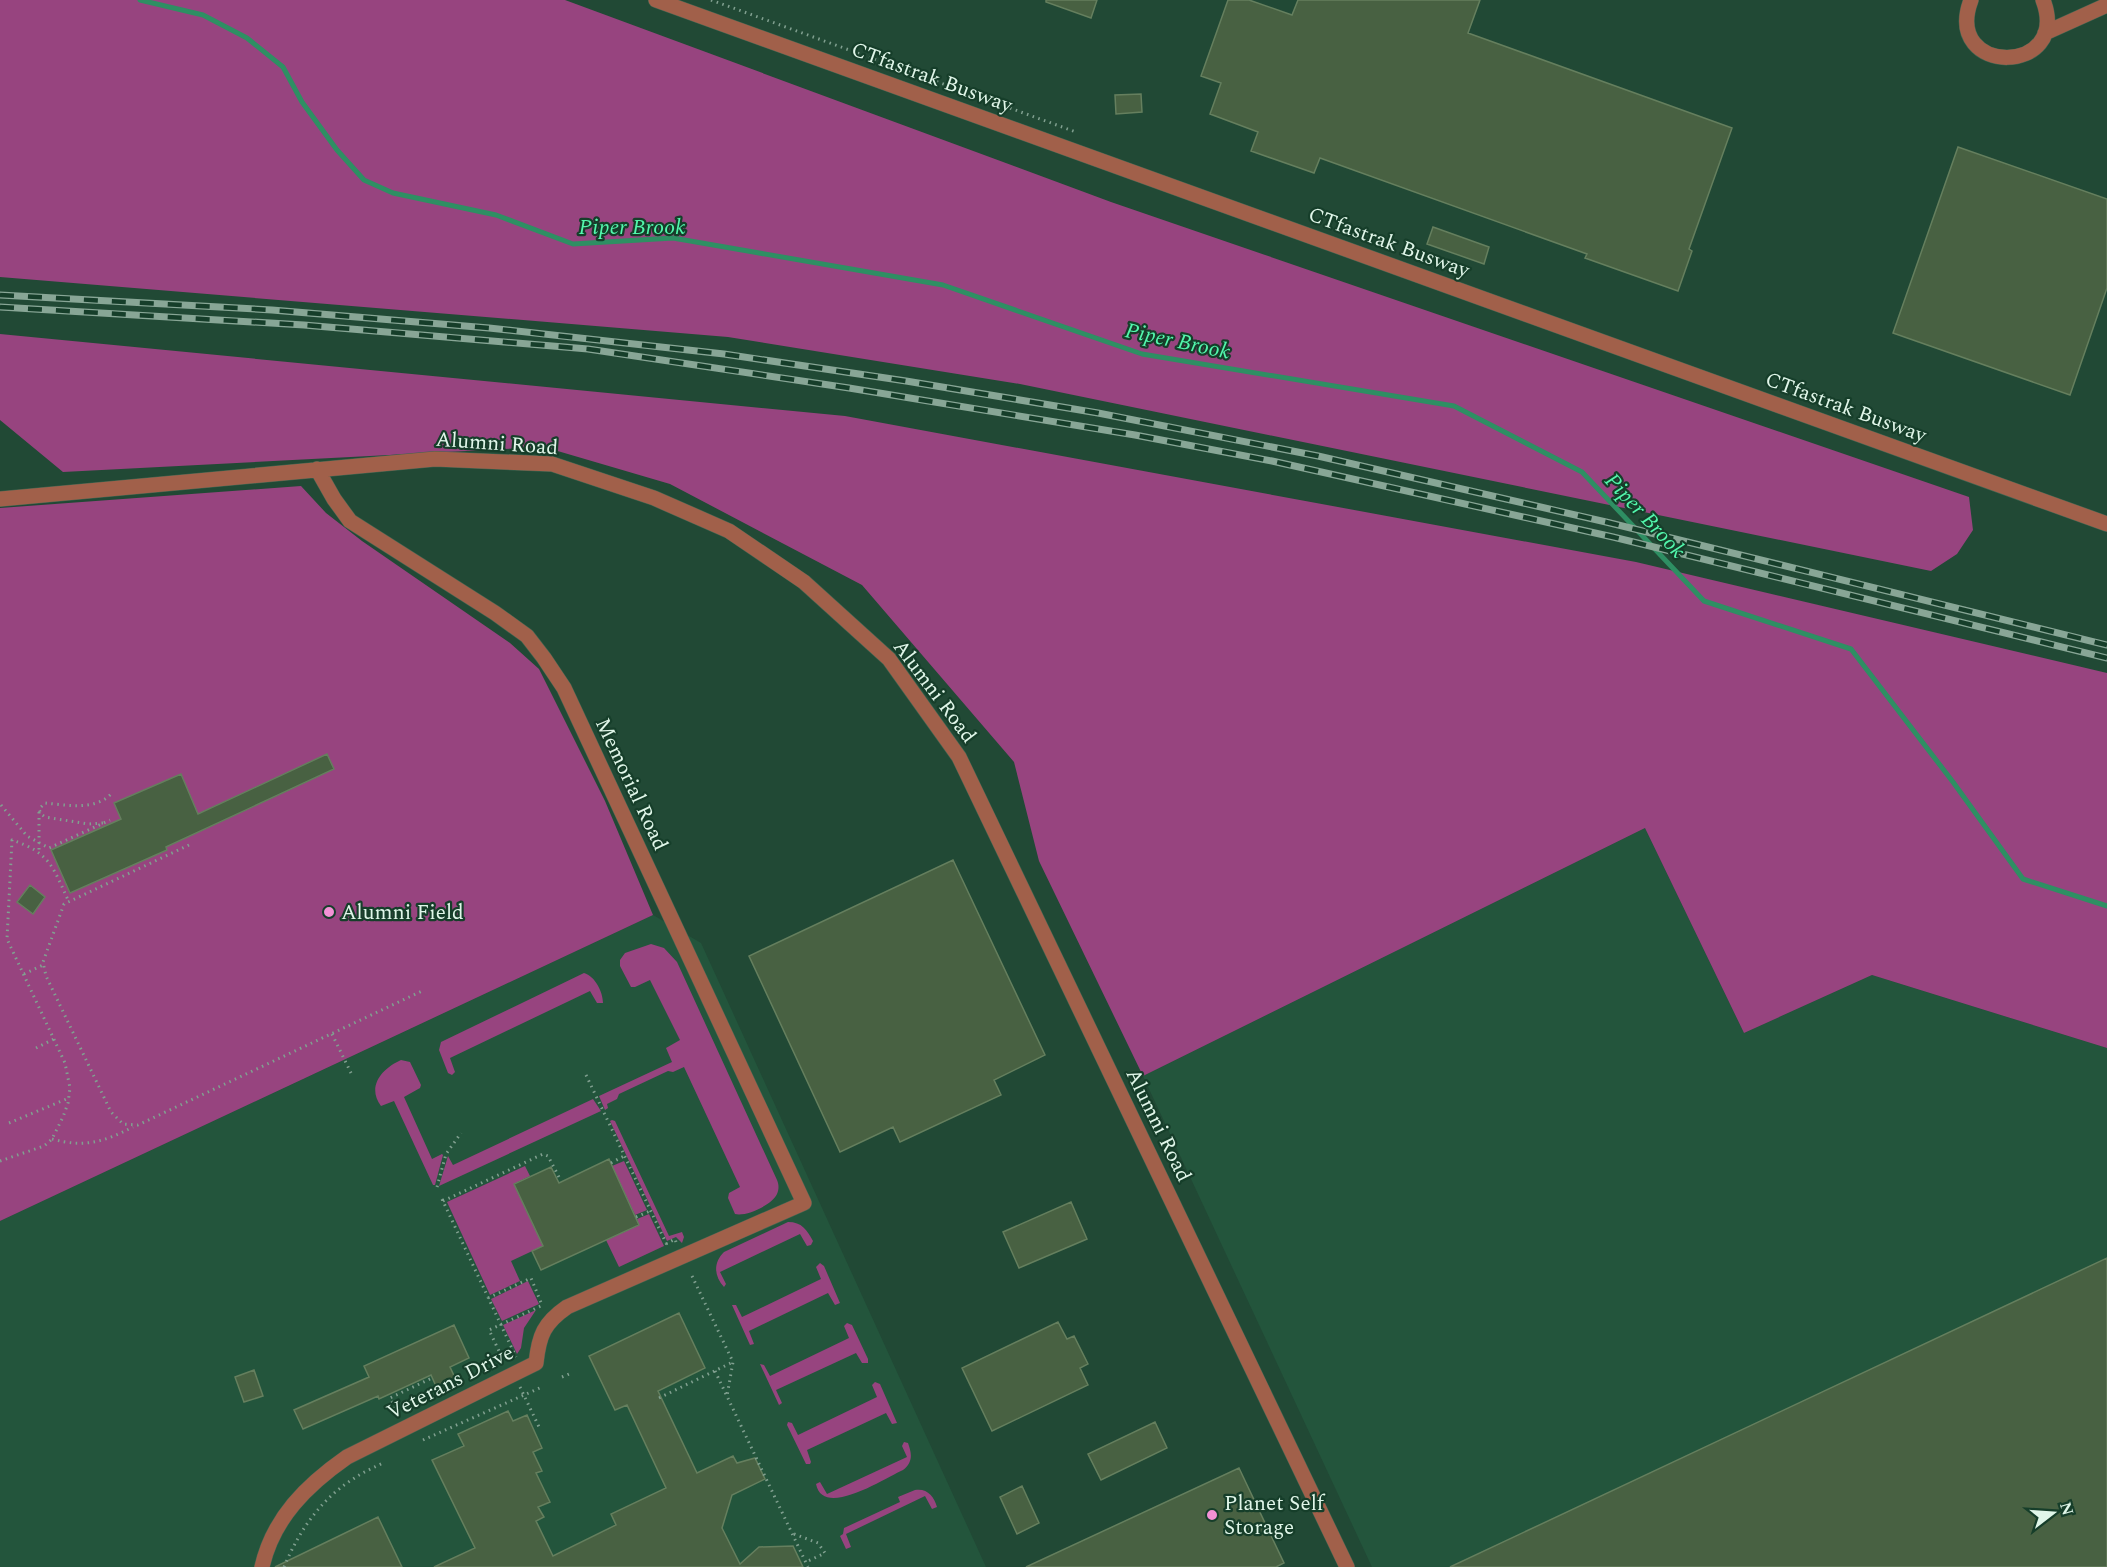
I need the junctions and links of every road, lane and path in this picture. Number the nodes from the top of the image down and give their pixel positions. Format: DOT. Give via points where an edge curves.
graph roads {
  1 [pos="656,0"];
  2 [pos="1971,0"];
  3 [pos="2043,0"];
  4 [pos="2107,5"];
  5 [pos="2044,33"];
  6 [pos="317,469"];
  7 [pos="0,499"];
  8 [pos="2107,524"];
  9 [pos="111,794"];
  10 [pos="1,805"];
  11 [pos="39,812"];
  12 [pos="110,820"];
  13 [pos="103,823"];
  14 [pos="40,845"];
  15 [pos="189,845"];
  16 [pos="39,852"];
  17 [pos="69,902"];
  18 [pos="43,965"];
  19 [pos="24,974"];
  20 [pos="422,991"];
  21 [pos="332,1033"];
  22 [pos="54,1039"];
  23 [pos="36,1048"];
  24 [pos="351,1073"];
  25 [pos="586,1075"];
  26 [pos="69,1098"];
  27 [pos="9,1123"];
  28 [pos="135,1126"];
  29 [pos="461,1133"];
  30 [pos="51,1139"];
  31 [pos="624,1156"];
  32 [pos="0,1161"];
  33 [pos="611,1162"];
  34 [pos="560,1179"];
  35 [pos="437,1187"];
  36 [pos="804,1203"];
  37 [pos="650,1211"];
  38 [pos="636,1217"];
  39 [pos="667,1247"];
  40 [pos="692,1276"];
  41 [pos="488,1298"];
  42 [pos="543,1305"];
  43 [pos="518,1362"];
  44 [pos="733,1362"];
  45 [pos="715,1371"];
  46 [pos="569,1374"];
  47 [pos="562,1377"];
  48 [pos="432,1378"];
  49 [pos="520,1386"];
  50 [pos="542,1387"];
  51 [pos="524,1395"];
  52 [pos="727,1396"];
  53 [pos="659,1398"];
  54 [pos="395,1408"];
  55 [pos="540,1429"];
  56 [pos="422,1440"];
  57 [pos="383,1462"];
  58 [pos="792,1533"];
  59 [pos="806,1562"];
  60 [pos="262,1567"];
  61 [pos="284,1567"];
  62 [pos="808,1567"];
  63 [pos="1347,1567"];
  1 -- 8 [label="street, CTfastrak Busway"];
  2 -- 5 [label="street" via="1966,22 1969,33 1986,53 1999,58 2026,54"];
  3 -- 5 [label="street" via="2047,21"];
  4 -- 5 [label="street"];
  6 -- 7 [label="street, Alumni Road"];
  6 -- 36 [label="street, Memorial Road" via="350,521 527,636 564,688"];
  6 -- 63 [label="street, Alumni Road" via="435,459 552,464 654,498 729,531 804,582 889,659 959,757"];
  9 -- 11 [label="path" via="88,805 42,804"];
  10 -- 14 [label="path" via="27,837"];
  11 -- 13 [label="path" via="45,817"];
  11 -- 14 [label="path"];
  12 -- 13 [label="path"];
  13 -- 14 [label="path" via="49,848"];
  14 -- 16 [label="path"];
  15 -- 17 [label="path"];
  16 -- 17 [label="path" via="51,864"];
  16 -- 19 [label="path" via="12,840 7,939"];
  17 -- 18 [label="path" via="64,904"];
  18 -- 19 [label="path"];
  18 -- 28 [label="path" via="111,1112 123,1124"];
  19 -- 22 [label="path"];
  20 -- 21 [label="path"];
  21 -- 24 [label="path"];
  21 -- 28 [label="path"];
  22 -- 23 [label="path"];
  22 -- 26 [label="path" via="69,1075"];
  25 -- 31 [label="path"];
  26 -- 27 [label="path"];
  26 -- 30 [label="path"];
  28 -- 30 [label="path" via="95,1143 68,1144"];
  29 -- 35 [label="path" via="446,1154"];
  30 -- 32 [label="path" via="44,1146"];
  31 -- 33 [label="path"];
  31 -- 37 [label="path"];
  34 -- 41 [label="path" via="549,1157 543,1154 442,1200"];
  36 -- 60 [label="street, Veterans Drive" via="567,1307 543,1330 536,1363 347,1457 319,1477 294,1502 267,1547"];
  37 -- 38 [label="path"];
  37 -- 39 [label="path"];
  40 -- 44 [label="path"];
  41 -- 42 [label="path" via="531,1278"];
  41 -- 43 [label="path"];
  44 -- 45 [label="path"];
  44 -- 52 [label="path"];
  45 -- 52 [label="path"];
  45 -- 53 [label="path"];
  46 -- 47 [label="path"];
  48 -- 54 [label="path" via="390,1398"];
  49 -- 51 [label="path"];
  50 -- 51 [label="path"];
  51 -- 55 [label="path"];
  51 -- 56 [label="path"];
  52 -- 58 [label="path"];
  57 -- 61 [label="path" via="329,1497 311,1518"];
  58 -- 59 [label="path"];
  58 -- 59 [label="path" via="818,1543 825,1553"];
  59 -- 62 [label="path"];
}
